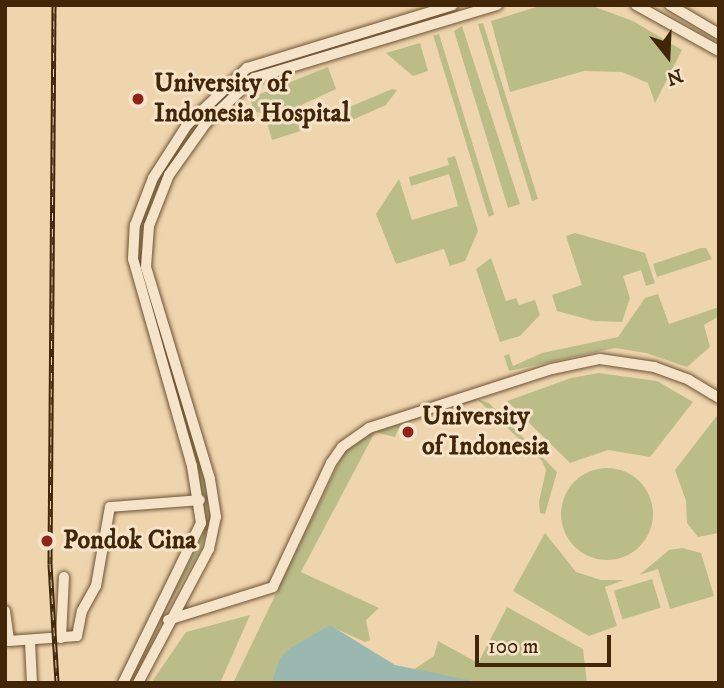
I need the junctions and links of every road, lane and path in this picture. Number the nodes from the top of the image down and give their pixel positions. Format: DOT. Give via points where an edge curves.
graph roads {
  1 [pos="453,5"];
  2 [pos="497,5"];
  3 [pos="636,5"];
  4 [pos="670,5"];
  5 [pos="719,34"];
  6 [pos="719,51"];
  7 [pos="157,309"];
  8 [pos="146,313"];
  9 [pos="719,398"];
  10 [pos="200,500"];
  11 [pos="64,577"];
  12 [pos="5,611"];
  13 [pos="170,620"];
  14 [pos="152,624"];
  15 [pos="61,638"];
  16 [pos="30,641"];
  17 [pos="32,683"];
  18 [pos="123,683"];
  19 [pos="138,683"];
  1 -- 8 [label="street" via="247,68 200,110 162,161 138,214 133,259"];
  2 -- 7 [label="street" via="254,78 226,102 169,175 149,226 146,267"];
  3 -- 6 [label="street"];
  4 -- 5 [label="street"];
  7 -- 8 [label="street"];
  7 -- 13 [label="street" via="215,506 213,538"];
  8 -- 10 [label="street"];
  9 -- 13 [label="street" via="654,367 600,359 552,369 356,433 331,463 273,587"];
  10 -- 14 [label="street" via="197,536"];
  10 -- 15 [label="street" via="110,507 96,586 82,611 79,634"];
  11 -- 15 [label="street"];
  12 -- 16 [label="street" via="8,640"];
  13 -- 14 [label="street"];
  13 -- 19 [label="street"];
  14 -- 18 [label="street"];
  15 -- 16 [label="street"];
  16 -- 17 [label="street"];
}
